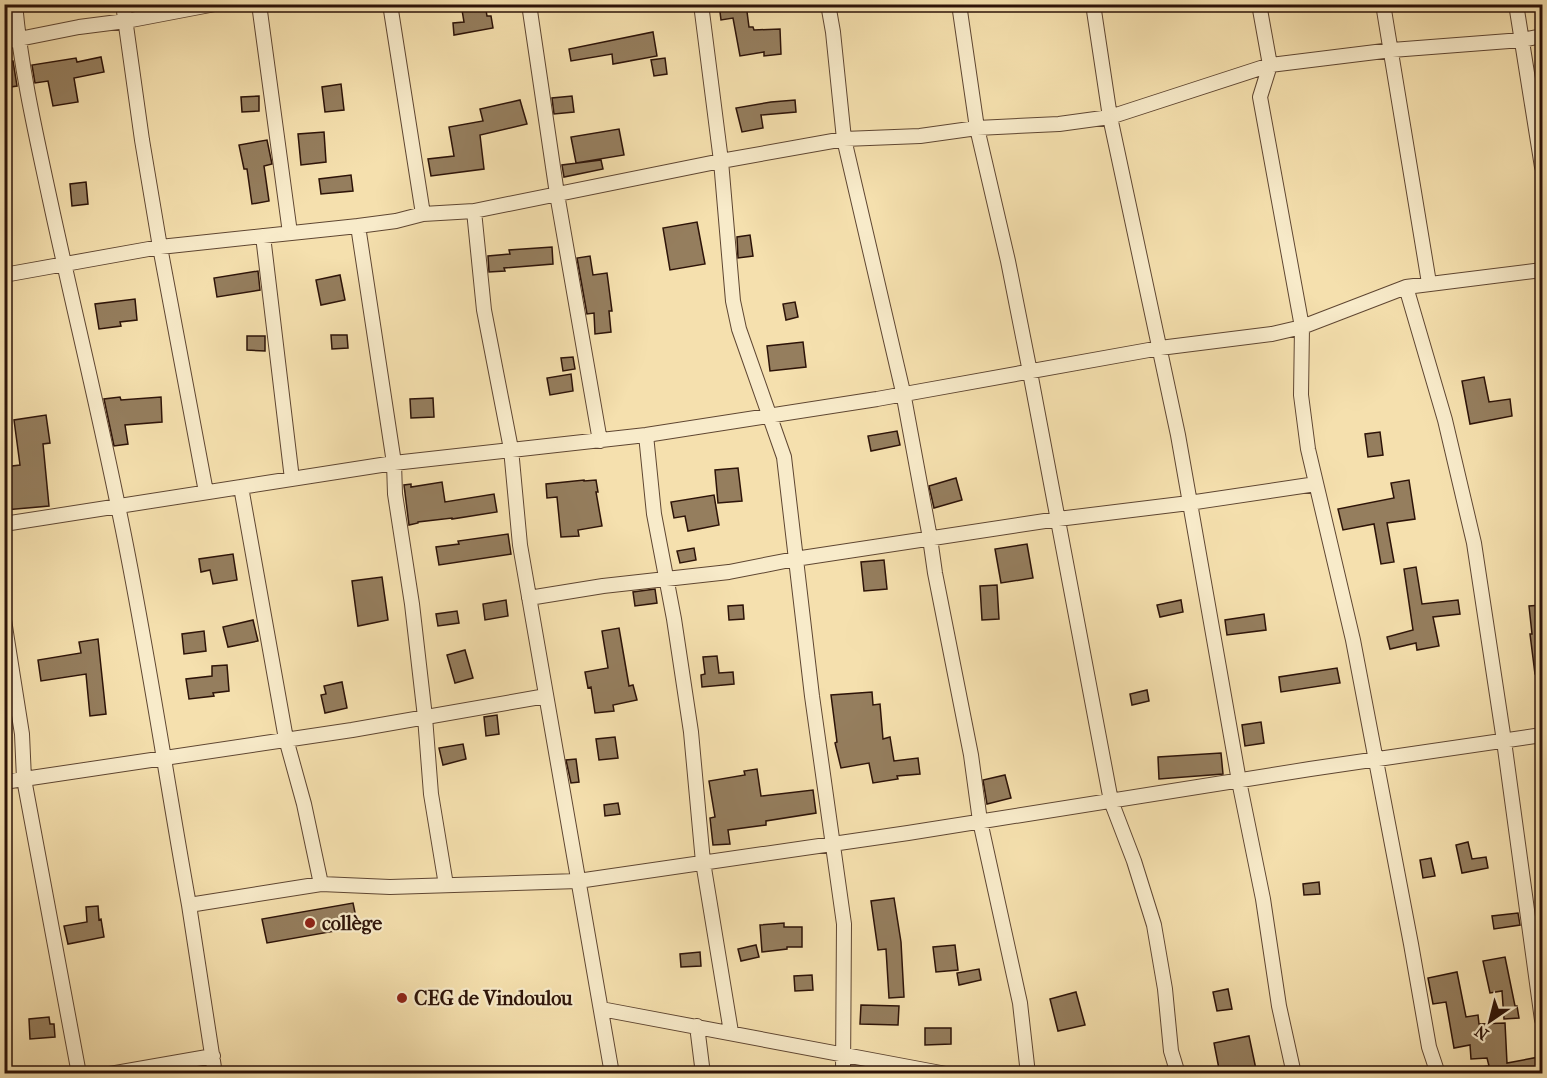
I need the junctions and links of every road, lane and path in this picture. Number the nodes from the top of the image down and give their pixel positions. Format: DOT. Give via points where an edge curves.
graph roads {
  1 [pos="15,4"];
  2 [pos="123,4"];
  3 [pos="215,4"];
  4 [pos="259,4"];
  5 [pos="390,4"];
  6 [pos="529,4"];
  7 [pos="701,4"];
  8 [pos="828,4"];
  9 [pos="959,4"];
  10 [pos="1093,4"];
  11 [pos="1258,4"];
  12 [pos="1383,4"];
  13 [pos="1516,4"];
  14 [pos="126,21"];
  15 [pos="1542,36"];
  16 [pos="1522,40"];
  17 [pos="11,41"];
  18 [pos="1392,50"];
  19 [pos="1270,66"];
  20 [pos="1110,117"];
  21 [pos="977,128"];
  22 [pos="844,139"];
  23 [pos="721,161"];
  24 [pos="1542,167"];
  25 [pos="557,194"];
  26 [pos="474,211"];
  27 [pos="423,214"];
  28 [pos="358,226"];
  29 [pos="290,233"];
  30 [pos="263,236"];
  31 [pos="160,247"];
  32 [pos="64,263"];
  33 [pos="1542,270"];
  34 [pos="4,275"];
  35 [pos="1429,284"];
  36 [pos="1406,287"];
  37 [pos="1302,327"];
  38 [pos="1160,348"];
  39 [pos="1030,372"];
  40 [pos="903,392"];
  41 [pos="770,414"];
  42 [pos="646,435"];
  43 [pos="600,441"];
  44 [pos="511,449"];
  45 [pos="394,463"];
  46 [pos="292,479"];
  47 [pos="1316,484"];
  48 [pos="241,487"];
  49 [pos="206,492"];
  50 [pos="1189,503"];
  51 [pos="118,506"];
  52 [pos="1058,519"];
  53 [pos="4,524"];
  54 [pos="930,538"];
  55 [pos="795,560"];
  56 [pos="667,579"];
  57 [pos="529,598"];
  58 [pos="4,620"];
  59 [pos="546,696"];
  60 [pos="425,717"];
  61 [pos="1542,735"];
  62 [pos="286,739"];
  63 [pos="1504,741"];
  64 [pos="162,758"];
  65 [pos="1375,761"];
  66 [pos="24,778"];
  67 [pos="1239,781"];
  68 [pos="4,782"];
  69 [pos="1111,801"];
  70 [pos="980,821"];
  71 [pos="832,843"];
  72 [pos="703,862"];
  73 [pos="578,881"];
  74 [pos="321,884"];
  75 [pos="446,885"];
  76 [pos="189,905"];
  77 [pos="602,1009"];
  78 [pos="1542,1020"];
  79 [pos="697,1026"];
  80 [pos="731,1032"];
  81 [pos="843,1054"];
  82 [pos="213,1056"];
  83 [pos="79,1074"];
  84 [pos="110,1074"];
  85 [pos="215,1074"];
  86 [pos="612,1074"];
  87 [pos="703,1074"];
  88 [pos="843,1074"];
  89 [pos="946,1074"];
  90 [pos="1028,1074"];
  91 [pos="1178,1074"];
  92 [pos="1294,1074"];
  93 [pos="1438,1074"];
  1 -- 17 [label="street"];
  2 -- 14 [label="street"];
  3 -- 14 [label="street"];
  4 -- 29 [label="street"];
  5 -- 27 [label="street"];
  6 -- 25 [label="street"];
  7 -- 23 [label="street"];
  8 -- 22 [label="street"];
  9 -- 21 [label="street"];
  10 -- 20 [label="street"];
  11 -- 19 [label="street"];
  12 -- 18 [label="street"];
  13 -- 16 [label="street"];
  14 -- 17 [label="street"];
  14 -- 31 [label="street"];
  15 -- 16 [label="street"];
  16 -- 18 [label="street"];
  16 -- 24 [label="street"];
  17 -- 32 [label="street"];
  18 -- 19 [label="street"];
  18 -- 35 [label="street"];
  19 -- 20 [label="street"];
  19 -- 37 [label="street" via="1260,97"];
  20 -- 21 [label="street"];
  20 -- 38 [label="street"];
  21 -- 22 [label="street" via="920,136"];
  21 -- 39 [label="street"];
  22 -- 23 [label="street"];
  22 -- 40 [label="street"];
  23 -- 25 [label="street"];
  23 -- 41 [label="street" via="733,301 739,329"];
  25 -- 26 [label="street"];
  25 -- 43 [label="street"];
  26 -- 27 [label="street"];
  26 -- 44 [label="street" via="484,310"];
  27 -- 28 [label="street"];
  28 -- 29 [label="street"];
  28 -- 45 [label="street"];
  29 -- 30 [label="street"];
  30 -- 31 [label="street"];
  30 -- 46 [label="street"];
  31 -- 32 [label="street"];
  31 -- 49 [label="street"];
  32 -- 34 [label="street"];
  32 -- 51 [label="street"];
  33 -- 35 [label="street"];
  35 -- 36 [label="street"];
  36 -- 37 [label="street"];
  36 -- 63 [label="street" via="1445,420 1474,543"];
  37 -- 38 [label="street"];
  37 -- 47 [label="street" via="1301,395"];
  38 -- 39 [label="street"];
  38 -- 50 [label="street"];
  39 -- 40 [label="street"];
  39 -- 52 [label="street"];
  40 -- 41 [label="street"];
  40 -- 54 [label="street"];
  41 -- 42 [label="street"];
  41 -- 55 [label="street" via="784,457"];
  42 -- 43 [label="street"];
  42 -- 56 [label="street" via="654,514"];
  43 -- 44 [label="street"];
  44 -- 45 [label="street"];
  44 -- 57 [label="street"];
  45 -- 46 [label="street"];
  45 -- 60 [label="street"];
  46 -- 48 [label="street"];
  47 -- 50 [label="street"];
  47 -- 65 [label="street" via="1353,640"];
  48 -- 49 [label="street"];
  48 -- 62 [label="street"];
  49 -- 51 [label="street"];
  50 -- 52 [label="street"];
  50 -- 67 [label="street"];
  51 -- 53 [label="street"];
  51 -- 64 [label="street"];
  52 -- 54 [label="street"];
  52 -- 69 [label="street"];
  54 -- 55 [label="street"];
  54 -- 70 [label="street"];
  55 -- 56 [label="street"];
  55 -- 71 [label="street"];
  56 -- 57 [label="street"];
  56 -- 72 [label="street" via="691,732"];
  57 -- 59 [label="street"];
  58 -- 66 [label="street" via="22,734"];
  59 -- 60 [label="street"];
  59 -- 73 [label="street"];
  60 -- 62 [label="street"];
  60 -- 75 [label="street" via="431,794"];
  61 -- 63 [label="street"];
  62 -- 64 [label="street"];
  62 -- 74 [label="street"];
  63 -- 65 [label="street"];
  63 -- 78 [label="street"];
  64 -- 66 [label="street"];
  64 -- 76 [label="street"];
  65 -- 67 [label="street"];
  65 -- 93 [label="street" via="1429,1047"];
  66 -- 68 [label="street"];
  66 -- 83 [label="street"];
  67 -- 69 [label="street"];
  67 -- 92 [label="street"];
  69 -- 70 [label="street"];
  69 -- 91 [label="street" via="1154,925"];
  70 -- 71 [label="street"];
  70 -- 90 [label="street" via="1020,1003"];
  71 -- 72 [label="street"];
  71 -- 81 [label="street" via="844,924"];
  72 -- 73 [label="street"];
  72 -- 80 [label="street"];
  73 -- 75 [label="street"];
  73 -- 77 [label="street"];
  74 -- 75 [label="street"];
  74 -- 76 [label="street"];
  76 -- 82 [label="street"];
  77 -- 79 [label="street"];
  77 -- 86 [label="street"];
  79 -- 80 [label="street"];
  79 -- 87 [label="street"];
  80 -- 81 [label="street"];
  81 -- 88 [label="street"];
  81 -- 89 [label="street"];
  82 -- 84 [label="street"];
  82 -- 85 [label="street"];
}
